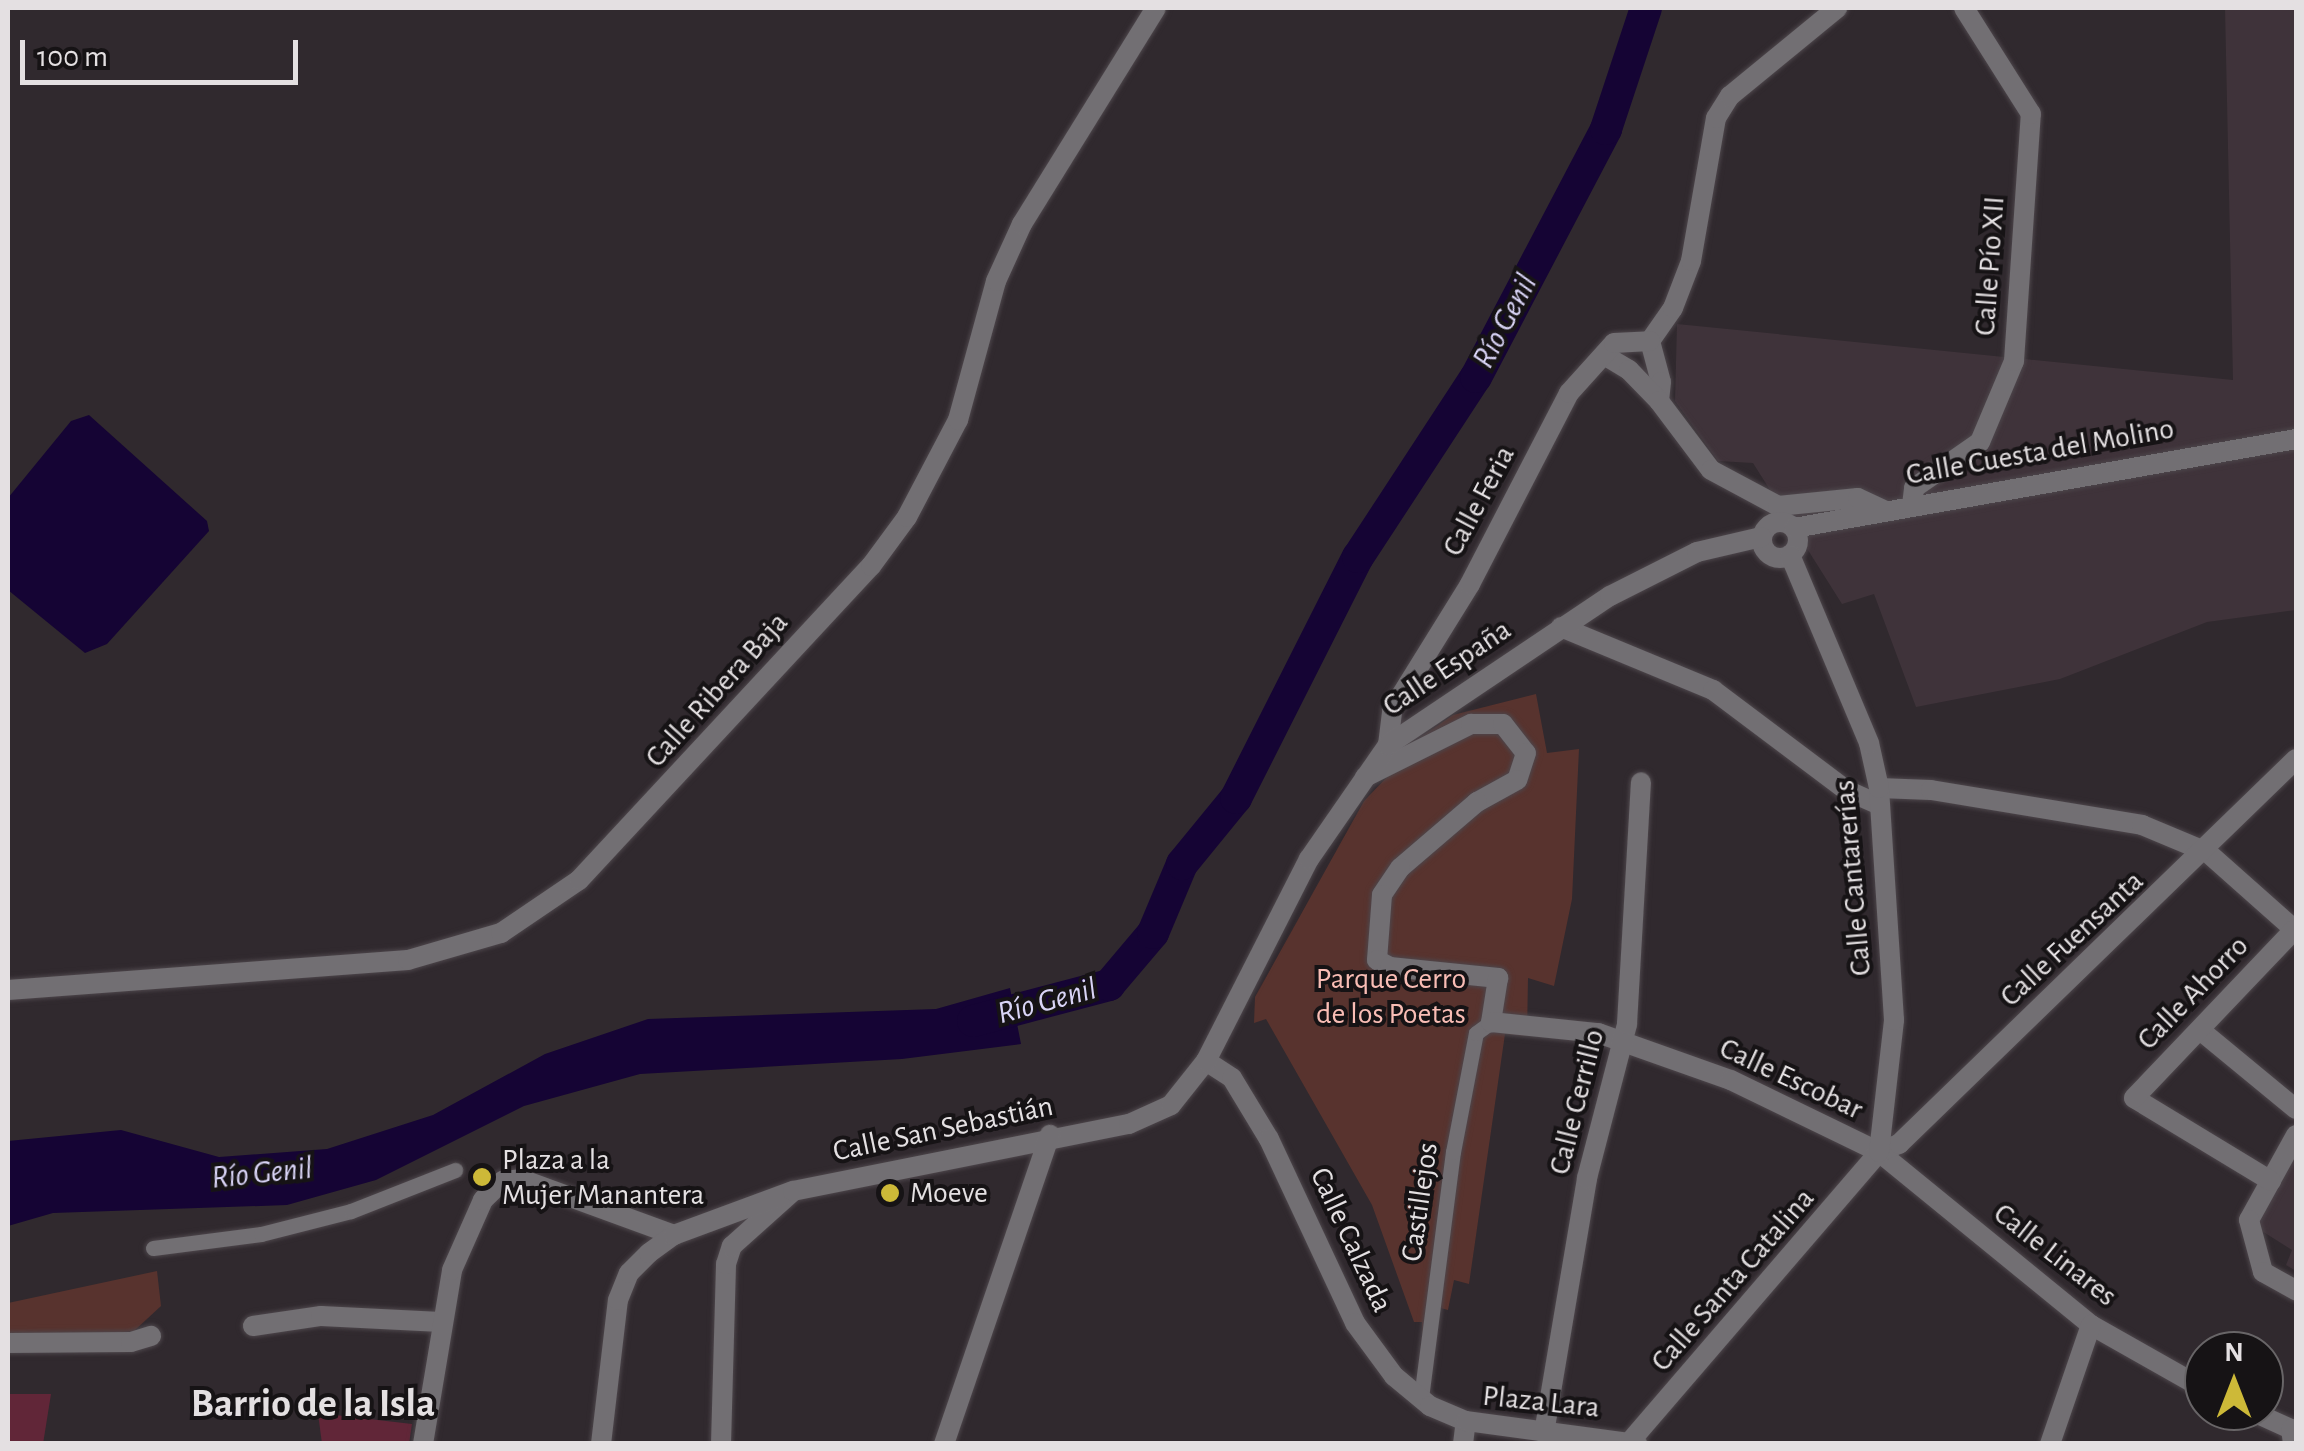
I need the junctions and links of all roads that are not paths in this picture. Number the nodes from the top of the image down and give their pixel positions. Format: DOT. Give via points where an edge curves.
graph roads {
  1 [pos="1156,8"];
  2 [pos="1837,8"];
  3 [pos="1964,8"];
  4 [pos="1650,342"];
  5 [pos="1604,356"];
  6 [pos="1659,401"];
  7 [pos="2296,438"];
  8 [pos="1912,505"];
  9 [pos="1884,510"];
  10 [pos="1794,528"];
  11 [pos="1761,537"];
  12 [pos="1790,555"];
  13 [pos="1561,627"];
  14 [pos="1388,745"];
  15 [pos="2296,758"];
  16 [pos="1357,781"];
  17 [pos="1641,782"];
  18 [pos="1878,796"];
  19 [pos="2207,852"];
  20 [pos="2296,930"];
  21 [pos="8,990"];
  22 [pos="1490,1022"];
  23 [pos="2200,1030"];
  24 [pos="1620,1044"];
  25 [pos="1206,1061"];
  26 [pos="2296,1110"];
  27 [pos="1050,1135"];
  28 [pos="2296,1135"];
  29 [pos="1879,1152"];
  30 [pos="456,1170"];
  31 [pos="2271,1181"];
  32 [pos="793,1191"];
  33 [pos="674,1235"];
  34 [pos="153,1248"];
  35 [pos="2296,1290"];
  36 [pos="441,1322"];
  37 [pos="252,1326"];
  38 [pos="2091,1326"];
  39 [pos="150,1336"];
  40 [pos="8,1343"];
  41 [pos="2184,1378"];
  42 [pos="1420,1398"];
  43 [pos="1466,1422"];
  44 [pos="1544,1432"];
  45 [pos="1628,1443"];
  46 [pos="423,1444"];
  47 [pos="601,1444"];
  48 [pos="721,1444"];
  49 [pos="944,1444"];
  50 [pos="1463,1444"];
  51 [pos="1637,1444"];
  52 [pos="2050,1444"];
  1 -- 21 [label="street, Calle Ribera Baja" via="1022,224 996,281 958,420 907,517 846,594 578,880 502,932 408,960"];
  2 -- 4 [label="street" via="1730,96 1716,118 1691,260 1673,308"];
  3 -- 8 [label="street, Calle Pío XII" via="2031,114 2014,361 1980,442 1914,488"];
  4 -- 5 [label="street" via="1614,343"];
  4 -- 6 [label="street"];
  5 -- 6 [label="street"];
  5 -- 14 [label="street, Calle Feria" via="1569,393 1470,584 1418,660 1392,710"];
  6 -- 9 [label="street" via="1711,470 1778,506 1858,498"];
  7 -- 8 [label="street, Calle Cuesta del Molino"];
  8 -- 9 [label="street, Calle Cuesta del Molino"];
  9 -- 10 [label="street, Calle Cuesta del Molino"];
  10 -- 11 [label="street" via="1772,523"];
  10 -- 12 [label="street" via="1798,539"];
  11 -- 12 [label="street" via="1772,557"];
  11 -- 13 [label="street, Calle España" via="1670,562"];
  12 -- 18 [label="street, Calle Cantarerías" via="1869,743"];
  13 -- 14 [label="street, Calle España"];
  13 -- 18 [label="street" via="1713,690 1846,790"];
  14 -- 16 [label="street, Calle España"];
  15 -- 19 [label="street, Calle Fuensanta"];
  16 -- 22 [label="street" via="1471,724 1503,724 1526,752 1517,780 1478,802 1400,868 1382,895 1375,928 1377,960 1390,967 1498,978"];
  16 -- 25 [label="street, Calle España" via="1267,936"];
  17 -- 24 [label="street, Calle Cerrillo" via="1627,1024"];
  18 -- 19 [label="street" via="1930,790 2142,826"];
  18 -- 29 [label="street, Calle Cantarerías" via="1894,1020"];
  19 -- 20 [label="street"];
  19 -- 29 [label="street, Calle Fuensanta" via="1899,1144"];
  20 -- 23 [label="street, Calle Ahorro"];
  22 -- 24 [label="street, Calle Escobar" via="1598,1033"];
  22 -- 42 [label="street, Castillejos" via="1476,1033 1453,1152"];
  23 -- 26 [label="street"];
  23 -- 31 [label="street, Calle Ahorro" via="2134,1098"];
  24 -- 29 [label="street, Calle Escobar" via="1730,1080"];
  24 -- 44 [label="street, Calle Cerrillo" via="1587,1178"];
  25 -- 27 [label="street, Calle San Sebastián" via="1182,1094 1156,1113 1128,1124"];
  25 -- 42 [label="street, Calle Calzada" via="1232,1078 1269,1139 1373,1355"];
  27 -- 32 [label="street, Calle San Sebastián"];
  27 -- 49 [label="street"];
  28 -- 31 [label="street"];
  29 -- 38 [label="street, Calle Linares"];
  29 -- 45 [label="street, Calle Santa Catalina"];
  30 -- 34 [label="street" via="351,1211 261,1234"];
  31 -- 35 [label="street" via="2249,1220 2263,1272"];
  32 -- 33 [label="street, Calle San Sebastián"];
  32 -- 48 [label="street" via="732,1246 720,1318"];
  33 -- 36 [label="street" via="521,1179 503,1182 483,1200 452,1270"];
  33 -- 47 [label="street, Calle San Sebastián" via="629,1273 618,1300"];
  36 -- 37 [label="street" via="321,1316"];
  36 -- 46 [label="street"];
  38 -- 41 [label="street, Calle Linares"];
  38 -- 52 [label="street"];
  39 -- 40 [label="street" via="131,1342"];
  42 -- 43 [label="street, Calle Calzada"];
  43 -- 44 [label="street, Plaza Lara"];
  43 -- 50 [label="street, Plaza Lara"];
  44 -- 45 [label="street, Plaza Lara"];
  45 -- 51 [label="street, Plaza Lara"];
}
